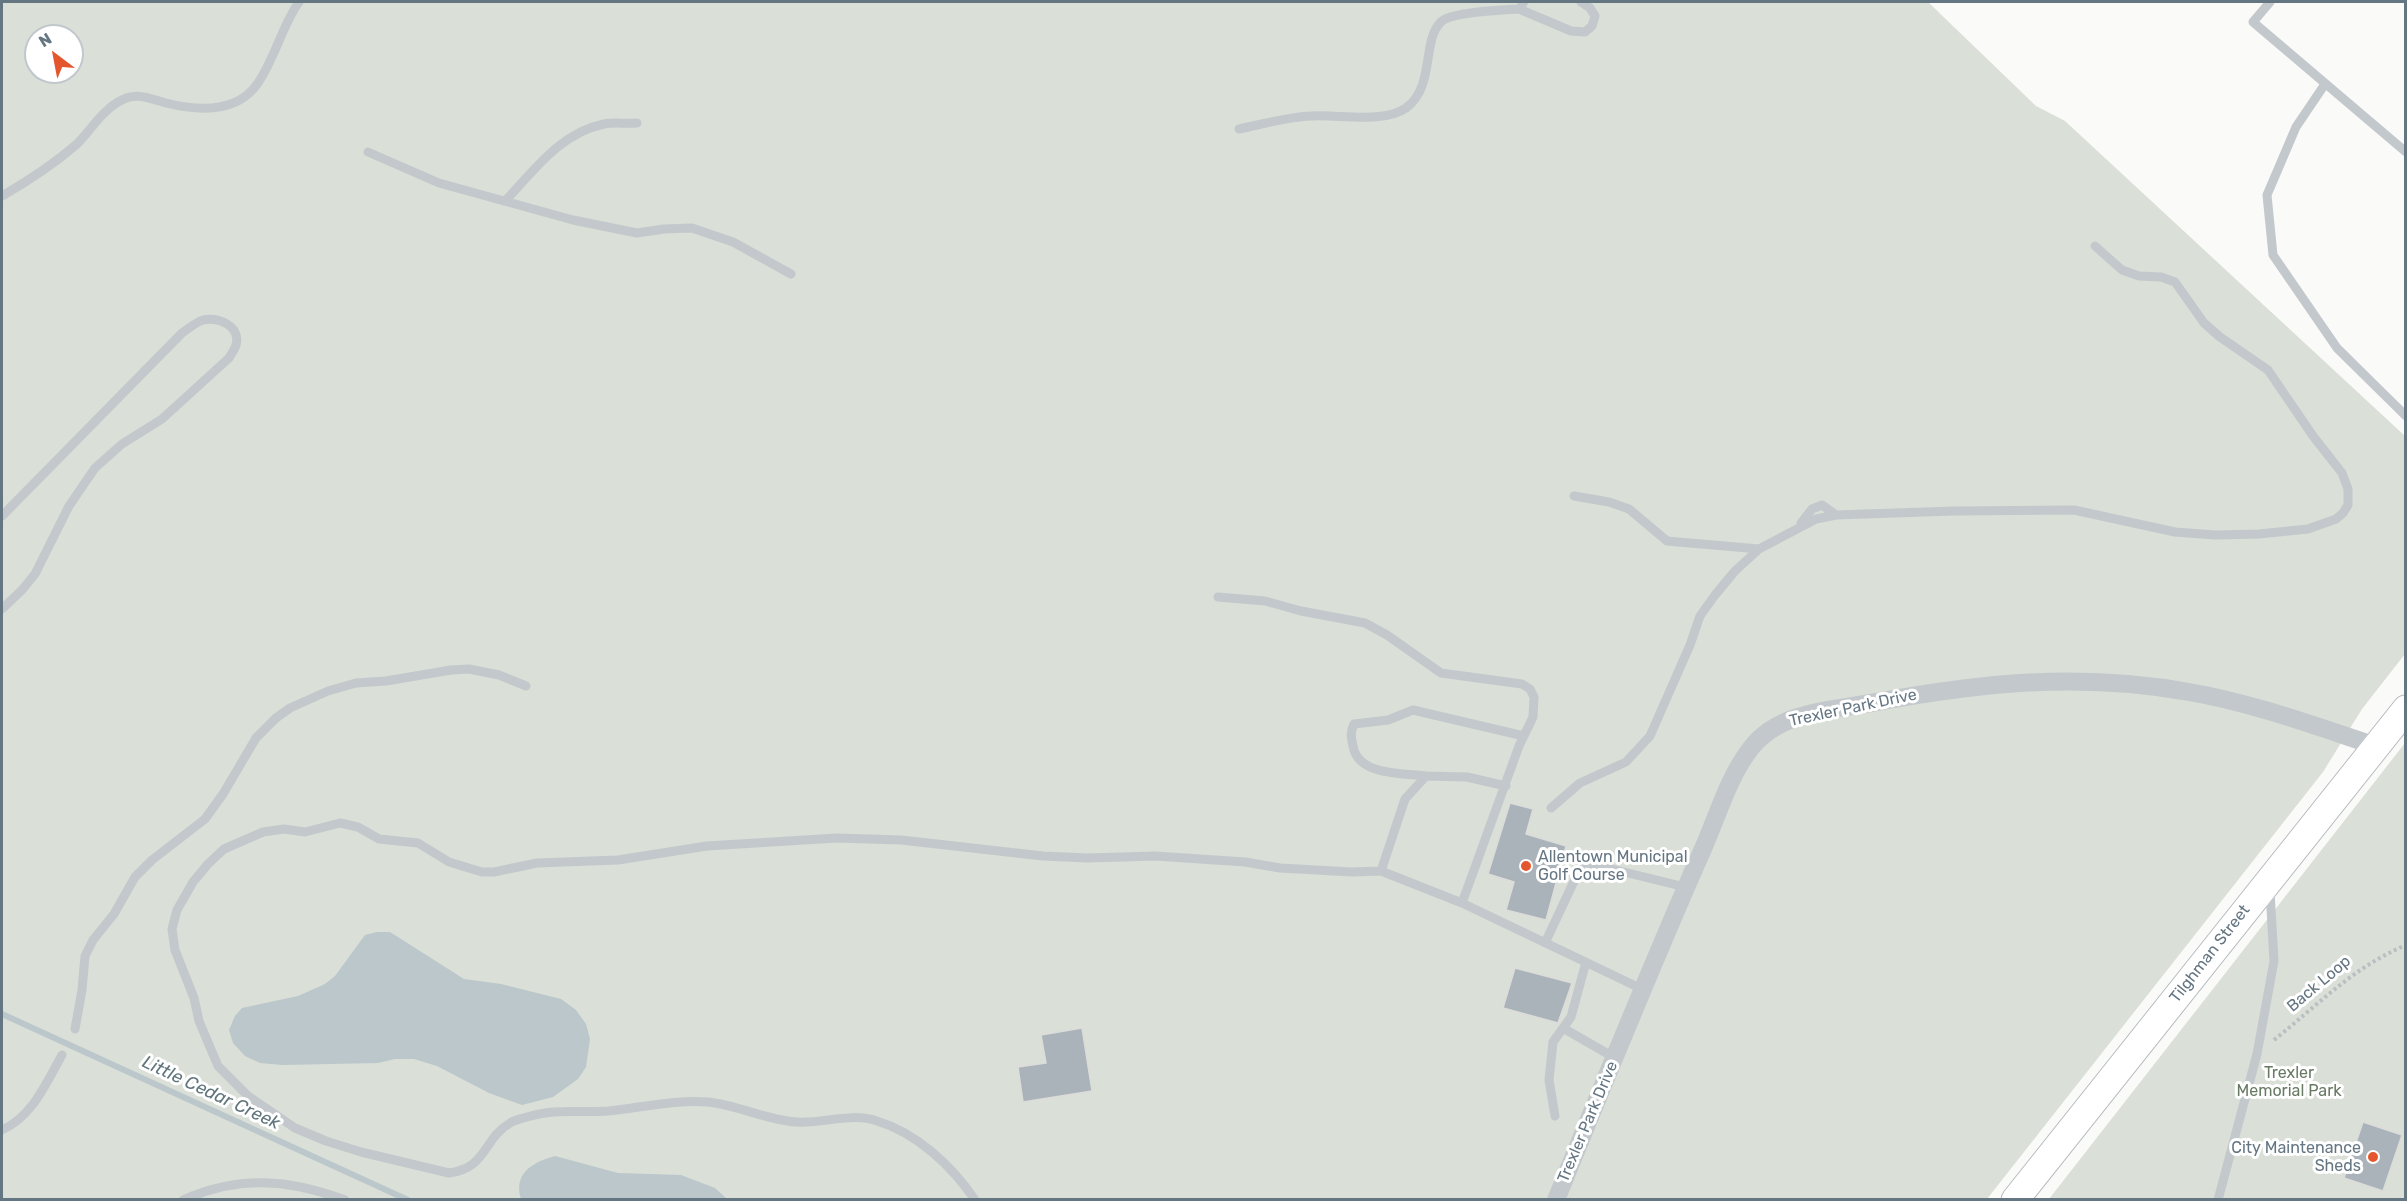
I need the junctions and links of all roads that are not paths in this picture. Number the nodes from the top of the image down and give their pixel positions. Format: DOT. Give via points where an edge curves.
graph roads {
  1 [pos="299,2"];
  2 [pos="1581,2"];
  3 [pos="2270,2"];
  4 [pos="1521,5"];
  5 [pos="2325,84"];
  6 [pos="637,123"];
  7 [pos="1239,129"];
  8 [pos="368,152"];
  9 [pos="2406,152"];
  10 [pos="2,196"];
  11 [pos="505,201"];
  12 [pos="2095,246"];
  13 [pos="790,274"];
  14 [pos="2406,416"];
  15 [pos="1574,496"];
  16 [pos="2,516"];
  17 [pos="1759,549"];
  18 [pos="1218,597"];
  19 [pos="2,609"];
  20 [pos="526,686"];
  21 [pos="2406,709"];
  22 [pos="1524,735"];
  23 [pos="2376,746"];
  24 [pos="1426,776"];
  25 [pos="1506,786"];
  26 [pos="1551,808"];
  27 [pos="1381,871"];
  28 [pos="2269,880"];
  29 [pos="1685,887"];
  30 [pos="1462,903"];
  31 [pos="1545,943"];
  32 [pos="1586,962"];
  33 [pos="1644,990"];
  34 [pos="1563,1028"];
  35 [pos="75,1029"];
  36 [pos="62,1055"];
  37 [pos="1615,1058"];
  38 [pos="1555,1116"];
  39 [pos="2,1130"];
  40 [pos="183,1200"];
  41 [pos="345,1200"];
  42 [pos="975,1200"];
  43 [pos="1556,1200"];
  44 [pos="2015,1200"];
  45 [pos="2218,1200"];
  1 -- 10 [label="lane" via="258,84 241,101 225,107 202,108 146,96 119,101 51,164"];
  2 -- 4 [label="lane" via="1595,16 1585,32 1571,31"];
  3 -- 5 [label="lane" via="2253,22"];
  4 -- 7 [label="lane" via="1441,21 1434,35 1426,78 1407,108 1391,115 1311,116"];
  5 -- 9 [label="lane"];
  5 -- 14 [label="lane" via="2296,127 2267,195 2272,255 2337,348"];
  6 -- 11 [label="lane" via="604,124 575,135 545,158"];
  8 -- 11 [label="lane" via="439,183"];
  11 -- 13 [label="lane" via="637,233 692,228 733,242"];
  12 -- 17 [label="lane" via="2122,270 2175,282 2204,322 2268,370 2342,473 2348,489 2348,505 2343,513 2308,529 2215,535 2175,532 2074,510 1836,515 1797,527"];
  15 -- 17 [label="lane" via="1629,509 1667,541"];
  16 -- 19 [label="lane" via="182,333 202,321 219,320 237,334 228,358 162,419 122,444 95,468 69,506 35,574"];
  17 -- 26 [label="lane" via="1700,616 1650,736 1626,762 1580,783"];
  18 -- 22 [label="lane" via="1265,601 1365,624 1441,673 1522,684 1534,697 1533,717"];
  20 -- 35 [label="lane" via="489,673 451,670 356,683 290,708 276,718 256,738 205,819 135,877 114,914 93,940 86,956"];
  21 -- 23 [label="main road, Tilghman Street"];
  22 -- 24 [label="lane" via="1413,710 1388,720 1354,724 1350,730 1354,754 1364,764 1382,771"];
  22 -- 25 [label="lane"];
  23 -- 28 [label="main road, Tilghman Street"];
  23 -- 29 [label="street, Trexler Park Drive" via="2246,705 2117,682 2022,681 1806,714 1766,733 1750,749"];
  24 -- 25 [label="lane" via="1467,777"];
  24 -- 27 [label="lane" via="1405,799"];
  25 -- 30 [label="lane"];
  27 -- 30 [label="lane"];
  27 -- 42 [label="lane" via="1280,868 1155,856 1043,856 901,840 837,838 707,846 618,860 537,863 482,872 449,862 418,843 379,839 358,827 339,823 305,832 263,832 224,849 193,882 177,910 172,929 175,950 218,1066 265,1109 326,1141 449,1173 474,1165 509,1123 529,1116 567,1110 605,1111 707,1102 793,1122 856,1117 889,1125 943,1162"];
  28 -- 44 [label="main road, Tilghman Street"];
  28 -- 45 [label="lane, Back Loop" via="2274,961 2257,1054"];
  29 -- 31 [label="lane" via="1583,862"];
  29 -- 33 [label="street, Trexler Park Drive"];
  30 -- 31 [label="lane"];
  31 -- 32 [label="lane"];
  32 -- 33 [label="lane"];
  32 -- 34 [label="lane" via="1571,1017"];
  33 -- 37 [label="street, Trexler Park Drive"];
  34 -- 37 [label="lane"];
  34 -- 38 [label="lane" via="1553,1042 1549,1080"];
  36 -- 39 [label="lane" via="29,1109 14,1125"];
  37 -- 43 [label="street, Trexler Park Drive"];
  40 -- 41 [label="lane" via="234,1184 260,1182 319,1190"];
}
